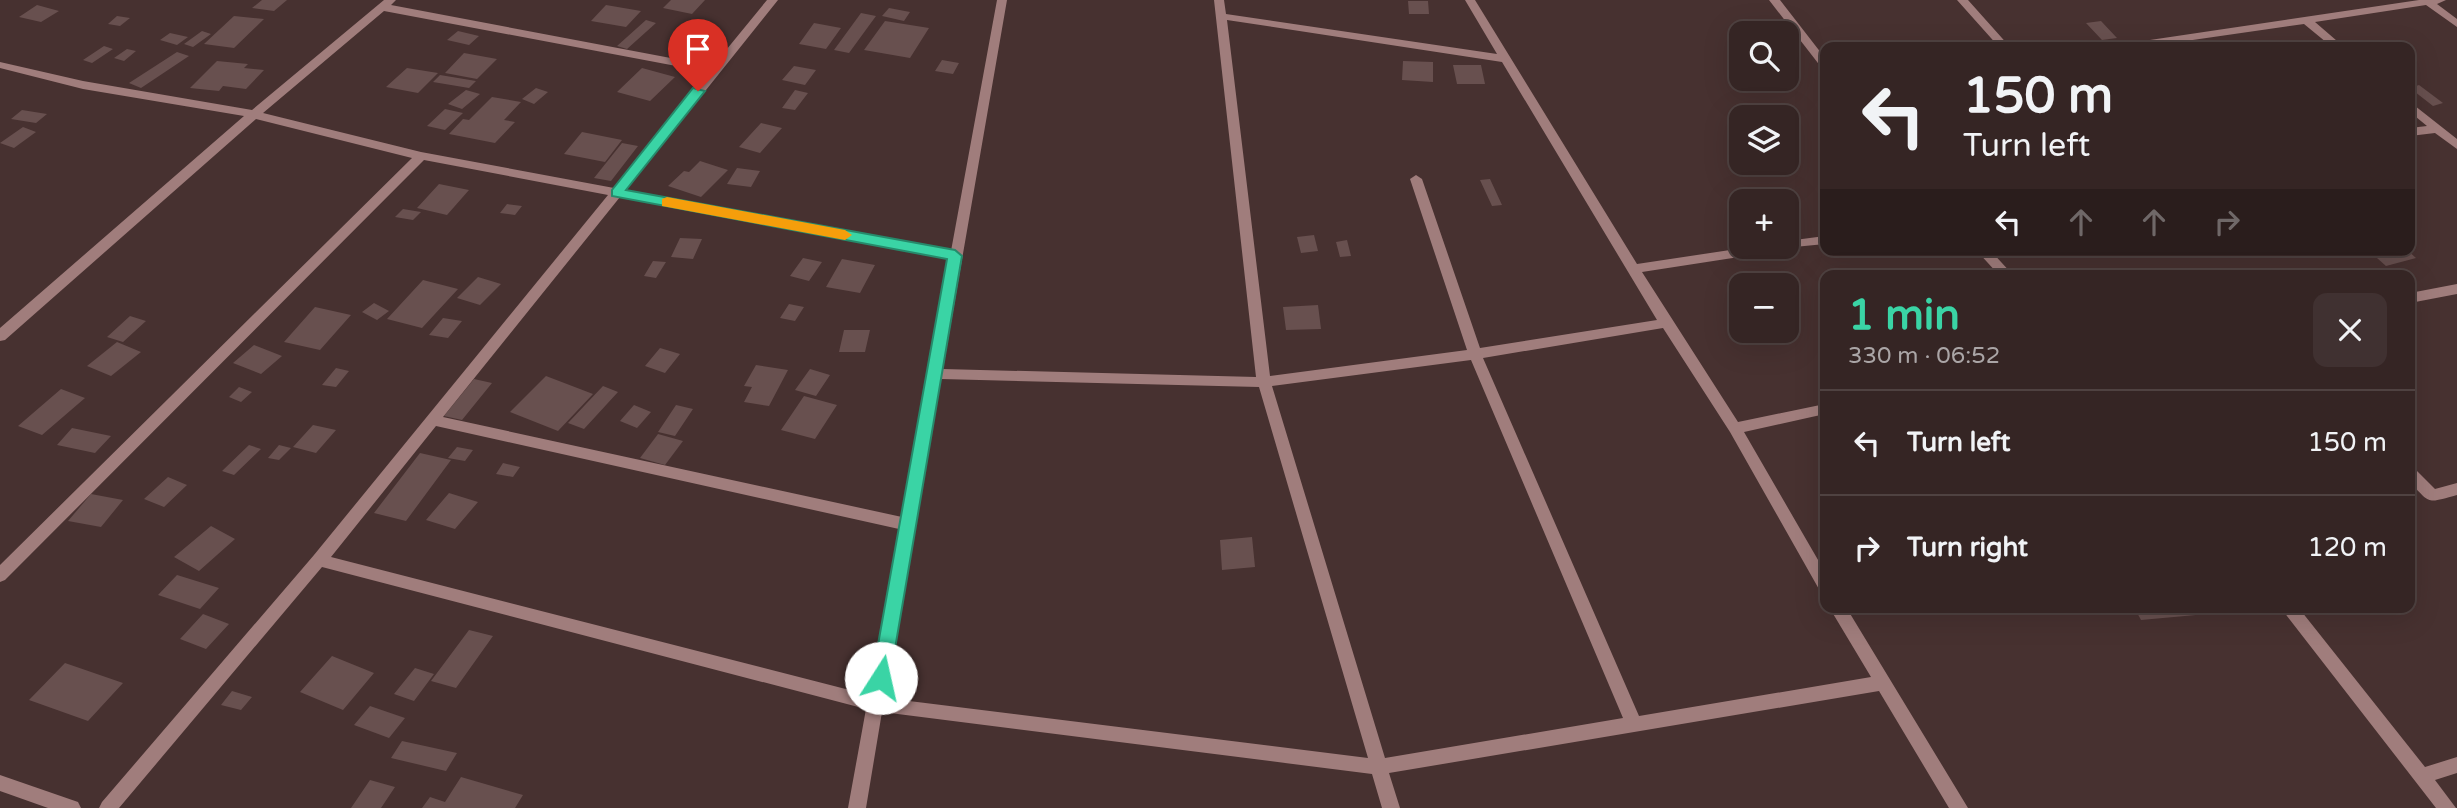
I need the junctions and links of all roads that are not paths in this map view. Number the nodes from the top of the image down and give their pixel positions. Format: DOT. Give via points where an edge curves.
graph roads {
  1 [pos="773,0"];
  2 [pos="1002,0"];
  3 [pos="1219,0"];
  4 [pos="1471,0"];
  5 [pos="1774,0"];
  6 [pos="1962,0"];
  7 [pos="2441,0"];
  8 [pos="2428,2"];
  9 [pos="386,4"];
  10 [pos="1220,16"];
  11 [pos="2308,22"];
  12 [pos="2457,24"];
  13 [pos="2000,42"];
  14 [pos="2160,42"];
  15 [pos="2333,42"];
  16 [pos="1506,59"];
  17 [pos="1820,59"];
  18 [pos="0,65"];
  19 [pos="715,70"];
  20 [pos="2415,110"];
  21 [pos="253,114"];
  22 [pos="2437,129"];
  23 [pos="2415,131"];
  24 [pos="2457,145"];
  25 [pos="421,156"];
  26 [pos="1416,179"];
  27 [pos="617,193"];
  28 [pos="1820,241"];
  29 [pos="1799,243"];
  30 [pos="1729,254"];
  31 [pos="955,256"];
  32 [pos="1988,256"];
  33 [pos="1633,269"];
  34 [pos="2002,270"];
  35 [pos="2457,289"];
  36 [pos="2415,297"];
  37 [pos="1666,323"];
  38 [pos="0,337"];
  39 [pos="1475,354"];
  40 [pos="934,374"];
  41 [pos="1264,382"];
  42 [pos="1820,410"];
  43 [pos="433,420"];
  44 [pos="1735,428"];
  45 [pos="2415,478"];
  46 [pos="2457,489"];
  47 [pos="908,525"];
  48 [pos="319,560"];
  49 [pos="0,575"];
  50 [pos="1820,577"];
  51 [pos="1840,613"];
  52 [pos="2292,613"];
  53 [pos="1880,683"];
  54 [pos="876,704"];
  55 [pos="1634,724"];
  56 [pos="2457,765"];
  57 [pos="1378,767"];
  58 [pos="2420,776"];
  59 [pos="0,783"];
  60 [pos="72,808"];
  61 [pos="108,808"];
  62 [pos="857,808"];
  63 [pos="1391,808"];
  64 [pos="1959,808"];
  65 [pos="2447,808"];
  1 -- 19 [label="street"];
  2 -- 31 [label="street"];
  3 -- 10 [label="street"];
  4 -- 16 [label="street"];
  5 -- 17 [label="street"];
  6 -- 13 [label="street"];
  7 -- 8 [label="street"];
  8 -- 11 [label="street"];
  8 -- 12 [label="street"];
  9 -- 19 [label="street"];
  9 -- 21 [label="street"];
  10 -- 16 [label="street"];
  10 -- 41 [label="street"];
  11 -- 14 [label="street"];
  11 -- 15 [label="street"];
  16 -- 33 [label="street"];
  18 -- 21 [label="street" via="83,85"];
  19 -- 27 [label="street"];
  20 -- 22 [label="street"];
  21 -- 25 [label="street"];
  21 -- 38 [label="street"];
  22 -- 23 [label="street"];
  22 -- 24 [label="street"];
  25 -- 27 [label="street"];
  25 -- 49 [label="street"];
  26 -- 39 [label="street"];
  27 -- 31 [label="street"];
  27 -- 43 [label="street"];
  28 -- 29 [label="street"];
  30 -- 33 [label="street"];
  31 -- 40 [label="street"];
  32 -- 34 [label="street"];
  33 -- 37 [label="street"];
  35 -- 36 [label="street"];
  37 -- 39 [label="street"];
  37 -- 44 [label="street"];
  39 -- 41 [label="street"];
  39 -- 55 [label="street"];
  40 -- 41 [label="street"];
  40 -- 47 [label="street"];
  41 -- 57 [label="street"];
  42 -- 44 [label="street"];
  43 -- 47 [label="street"];
  43 -- 48 [label="street"];
  44 -- 50 [label="street"];
  45 -- 46 [label="street" via="2432,496"];
  47 -- 54 [label="street"];
  48 -- 54 [label="street"];
  48 -- 61 [label="street"];
  51 -- 53 [label="street"];
  52 -- 58 [label="street"];
  53 -- 55 [label="street"];
  53 -- 64 [label="street"];
  54 -- 57 [label="street"];
  54 -- 62 [label="street"];
  55 -- 57 [label="street"];
  56 -- 58 [label="street"];
  57 -- 63 [label="street"];
  58 -- 65 [label="street"];
  59 -- 60 [label="street"];
}
